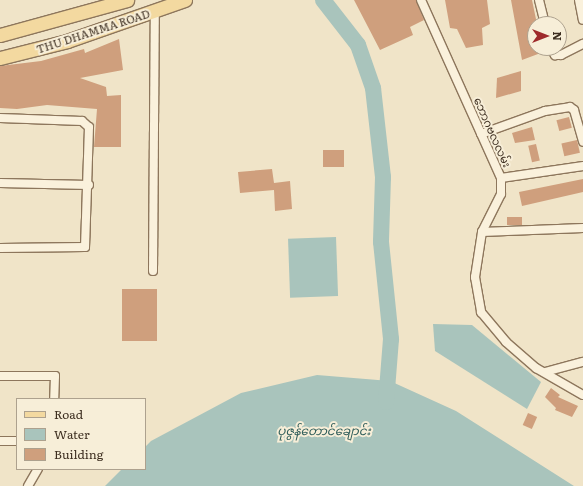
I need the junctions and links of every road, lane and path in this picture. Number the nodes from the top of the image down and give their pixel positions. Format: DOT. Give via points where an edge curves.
graph roads {
  1 [pos="127,0"];
  2 [pos="185,0"];
  3 [pos="421,0"];
  4 [pos="539,0"];
  5 [pos="579,0"];
  6 [pos="155,11"];
  7 [pos="543,16"];
  8 [pos="583,20"];
  9 [pos="0,35"];
  10 [pos="583,44"];
  11 [pos="567,52"];
  12 [pos="0,58"];
  13 [pos="0,118"];
  14 [pos="481,134"];
  15 [pos="583,142"];
  16 [pos="583,166"];
  17 [pos="501,178"];
  18 [pos="0,183"];
  19 [pos="88,184"];
  20 [pos="583,228"];
  21 [pos="482,232"];
  22 [pos="0,248"];
  23 [pos="154,271"];
  24 [pos="583,362"];
  25 [pos="544,372"];
  26 [pos="0,376"];
  27 [pos="583,395"];
  28 [pos="54,398"];
  29 [pos="0,441"];
  30 [pos="16,441"];
  31 [pos="37,470"];
  32 [pos="28,486"];
  1 -- 9 [label="main road, THU DHAMMA ROAD"];
  2 -- 6 [label="main road, THU DHAMMA ROAD"];
  3 -- 14 [label="street, ဘောဂဗလလမ်း"];
  4 -- 7 [label="street"];
  5 -- 8 [label="street"];
  6 -- 12 [label="main road, THU DHAMMA ROAD" via="68,41"];
  6 -- 23 [label="street"];
  10 -- 11 [label="street"];
  13 -- 19 [label="street" via="88,123"];
  14 -- 15 [label="street" via="545,111 570,107 574,110"];
  14 -- 17 [label="street, ဘောဂဗလလမ်း"];
  16 -- 17 [label="street"];
  17 -- 21 [label="street, ဘောဂဗလလမ်း" via="501,194"];
  18 -- 19 [label="street"];
  19 -- 22 [label="street" via="84,247"];
  20 -- 21 [label="street"];
  21 -- 25 [label="street, ဘောဂဗလလမ်း" via="475,277 481,312 506,342"];
  24 -- 25 [label="street"];
  25 -- 27 [label="street, ဘောဂဗလလမ်း"];
  26 -- 28 [label="street" via="55,376"];
  29 -- 30 [label="street"];
  31 -- 32 [label="street"];
}
